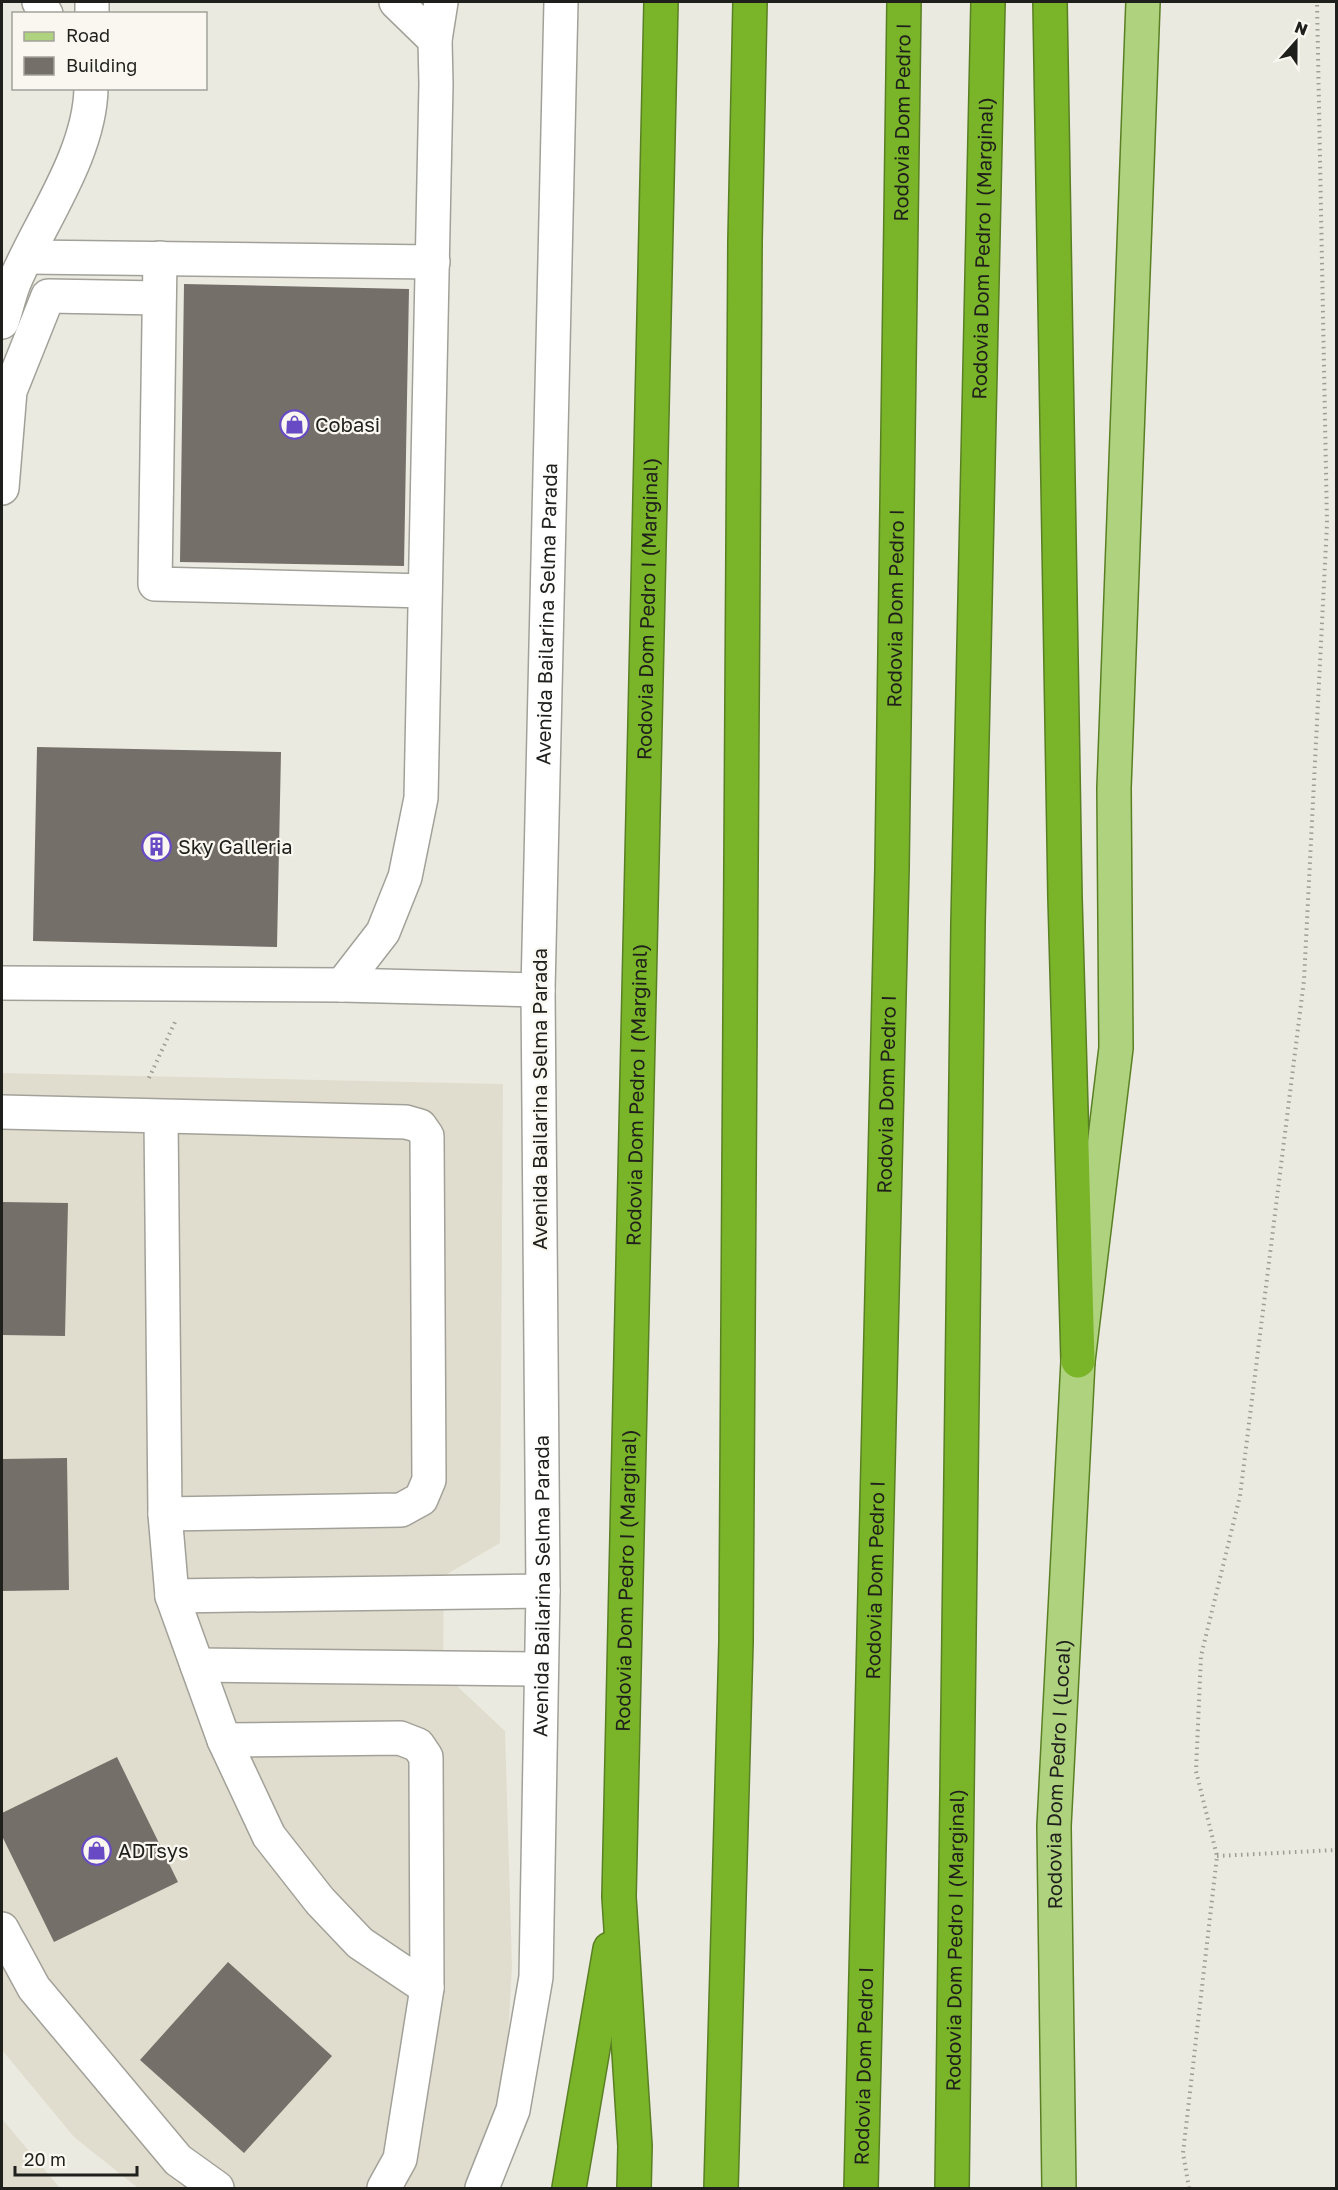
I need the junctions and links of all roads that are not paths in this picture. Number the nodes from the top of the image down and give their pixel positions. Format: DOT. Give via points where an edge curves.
graph roads {
  1 [pos="396,2"];
  2 [pos="441,2"];
  3 [pos="561,2"];
  4 [pos="661,2"];
  5 [pos="750,2"];
  6 [pos="904,2"];
  7 [pos="988,2"];
  8 [pos="1050,2"];
  9 [pos="1143,2"];
  10 [pos="435,40"];
  11 [pos="91,90"];
  12 [pos="27,257"];
  13 [pos="160,258"];
  14 [pos="433,262"];
  15 [pos="159,298"];
  16 [pos="2,322"];
  17 [pos="2,488"];
  18 [pos="425,591"];
  19 [pos="2,983"];
  20 [pos="342,985"];
  21 [pos="538,990"];
  22 [pos="2,1112"];
  23 [pos="147,1116"];
  24 [pos="1078,1361"];
  25 [pos="165,1514"];
  26 [pos="543,1591"];
  27 [pos="172,1596"];
  28 [pos="196,1665"];
  29 [pos="540,1669"];
  30 [pos="224,1740"];
  31 [pos="619,1897"];
  32 [pos="2,1929"];
  33 [pos="427,1988"];
  34 [pos="217,2188"];
  35 [pos="384,2188"];
  36 [pos="482,2188"];
  37 [pos="569,2188"];
  38 [pos="634,2188"];
  39 [pos="721,2188"];
  40 [pos="861,2188"];
  41 [pos="952,2188"];
  42 [pos="1059,2188"];
  1 -- 10 [label="street"];
  2 -- 10 [label="street"];
  3 -- 21 [label="street, Avenida Bailarina Selma Parada"];
  4 -- 31 [label="highway, Rodovia Dom Pedro I (Marginal)"];
  5 -- 39 [label="highway" via="736,1642"];
  6 -- 40 [label="highway, Rodovia Dom Pedro I" via="892,868"];
  7 -- 41 [label="highway, Rodovia Dom Pedro I (Marginal)" via="968,923"];
  8 -- 24 [label="highway" via="1065,898"];
  9 -- 24 [label="main road, Rodovia Dom Pedro I (Local)" via="1114,788 1116,1048"];
  10 -- 14 [label="street"];
  11 -- 12 [label="street" via="75,156"];
  12 -- 13 [label="street"];
  12 -- 16 [label="street"];
  13 -- 14 [label="street"];
  13 -- 15 [label="street"];
  14 -- 18 [label="street"];
  15 -- 17 [label="street" via="48,296 10,391"];
  15 -- 18 [label="street" via="155,584"];
  18 -- 20 [label="street" via="421,798 407,866 383,932"];
  19 -- 20 [label="street"];
  20 -- 21 [label="street"];
  21 -- 26 [label="street, Avenida Bailarina Selma Parada"];
  22 -- 23 [label="street"];
  23 -- 25 [label="street"];
  23 -- 25 [label="street" via="406,1122 420,1126 427,1136 429,1480 421,1499 401,1510"];
  24 -- 42 [label="main road, Rodovia Dom Pedro I (Local)" via="1054,1826"];
  25 -- 27 [label="street"];
  26 -- 27 [label="street"];
  26 -- 29 [label="street, Avenida Bailarina Selma Parada"];
  27 -- 28 [label="street"];
  28 -- 29 [label="street"];
  28 -- 30 [label="street"];
  29 -- 36 [label="street, Avenida Bailarina Selma Parada" via="536,1977 513,2110"];
  30 -- 33 [label="street" via="269,1836 320,1901 360,1943"];
  30 -- 33 [label="street" via="400,1738 418,1745 426,1757"];
  31 -- 37 [label="highway"];
  31 -- 38 [label="highway, Rodovia Dom Pedro I (Marginal)" via="635,2146"];
  32 -- 34 [label="street" via="34,1988 178,2160"];
  33 -- 35 [label="street" via="400,2159"];
}
